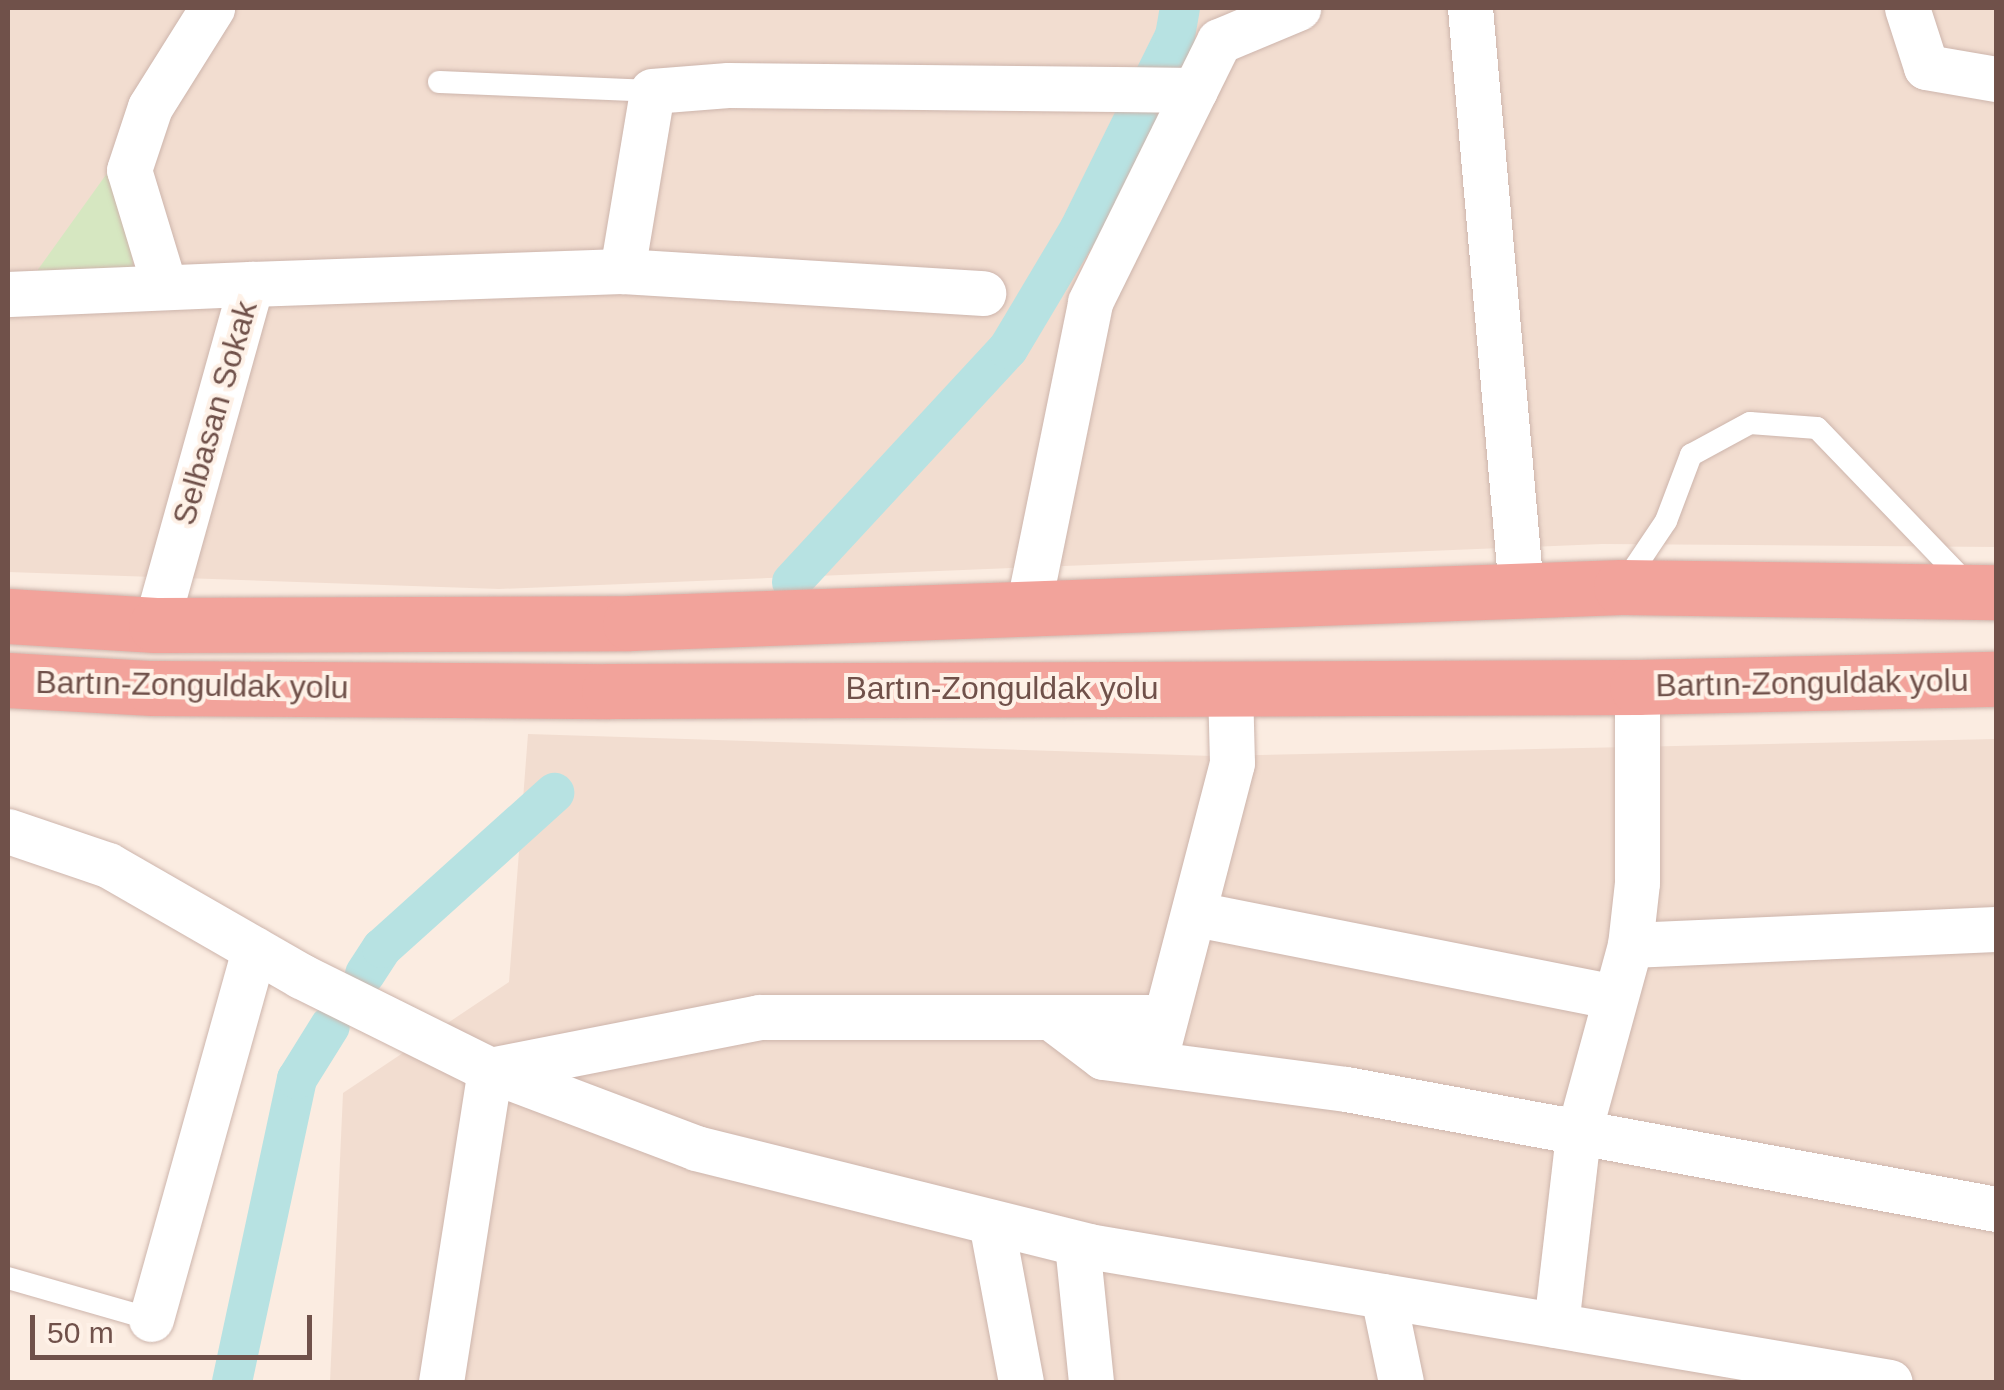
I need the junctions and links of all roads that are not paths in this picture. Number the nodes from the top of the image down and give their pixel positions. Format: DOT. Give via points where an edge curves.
graph roads {
  1 [pos="212,8"];
  2 [pos="1298,8"];
  3 [pos="1470,8"];
  4 [pos="1907,8"];
  5 [pos="1996,78"];
  6 [pos="438,82"];
  7 [pos="652,90"];
  8 [pos="1193,90"];
  9 [pos="622,271"];
  10 [pos="251,284"];
  11 [pos="164,285"];
  12 [pos="983,293"];
  13 [pos="8,294"];
  14 [pos="1519,567"];
  15 [pos="1621,587"];
  16 [pos="1986,592"];
  17 [pos="1028,608"];
  18 [pos="8,616"];
  19 [pos="156,625"];
  20 [pos="1996,679"];
  21 [pos="8,680"];
  22 [pos="1637,687"];
  23 [pos="1230,689"];
  24 [pos="8,832"];
  25 [pos="1196,914"];
  26 [pos="1996,929"];
  27 [pos="1630,945"];
  28 [pos="254,949"];
  29 [pos="1612,996"];
  30 [pos="1161,1017"];
  31 [pos="1054,1019"];
  32 [pos="1157,1064"];
  33 [pos="490,1070"];
  34 [pos="1578,1136"];
  35 [pos="1996,1210"];
  36 [pos="991,1222"];
  37 [pos="1078,1244"];
  38 [pos="8,1278"];
  39 [pos="1383,1296"];
  40 [pos="150,1320"];
  41 [pos="1556,1325"];
  42 [pos="1692,1365"];
  43 [pos="441,1382"];
  44 [pos="1021,1382"];
  45 [pos="1091,1382"];
  46 [pos="1400,1382"];
  47 [pos="1890,1382"];
  1 -- 11 [label="street" via="150,107 129,170"];
  2 -- 8 [label="street" via="1219,41"];
  3 -- 14 [label="street"];
  4 -- 5 [label="street" via="1926,66"];
  6 -- 7 [label="lane"];
  7 -- 8 [label="street"];
  7 -- 9 [label="street"];
  8 -- 17 [label="street" via="1090,302"];
  9 -- 10 [label="street"];
  9 -- 12 [label="street"];
  10 -- 11 [label="street, Selbasan Sokak"];
  10 -- 19 [label="street, Selbasan Sokak"];
  11 -- 13 [label="street, Selbasan Sokak"];
  15 -- 16 [label="highway"];
  15 -- 16 [label="lane" via="1666,520 1691,455 1750,423 1817,428"];
  15 -- 17 [label="highway"];
  17 -- 19 [label="highway, Bartın-Zonguldak yolu" via="630,624"];
  18 -- 19 [label="highway, Bartın-Zonguldak yolu"];
  20 -- 22 [label="highway, Bartın-Zonguldak yolu"];
  21 -- 23 [label="highway, Bartın-Zonguldak yolu" via="153,688"];
  22 -- 23 [label="highway, Bartın-Zonguldak yolu"];
  22 -- 27 [label="street" via="1637,883"];
  23 -- 25 [label="street" via="1232,763"];
  24 -- 28 [label="street" via="108,865"];
  25 -- 29 [label="street"];
  25 -- 30 [label="street"];
  26 -- 27 [label="street"];
  27 -- 29 [label="street"];
  28 -- 33 [label="street"];
  28 -- 40 [label="street"];
  29 -- 34 [label="street"];
  30 -- 31 [label="street"];
  30 -- 32 [label="street"];
  31 -- 32 [label="street" via="1103,1057"];
  31 -- 33 [label="street" via="760,1017"];
  32 -- 34 [label="street" via="1346,1090"];
  33 -- 36 [label="street" via="696,1148"];
  33 -- 43 [label="street"];
  34 -- 35 [label="street"];
  34 -- 41 [label="street"];
  36 -- 37 [label="street"];
  36 -- 44 [label="street"];
  37 -- 39 [label="street"];
  37 -- 45 [label="street"];
  38 -- 40 [label="lane"];
  39 -- 41 [label="street"];
  39 -- 46 [label="street"];
  41 -- 42 [label="street"];
  42 -- 47 [label="street"];
}
